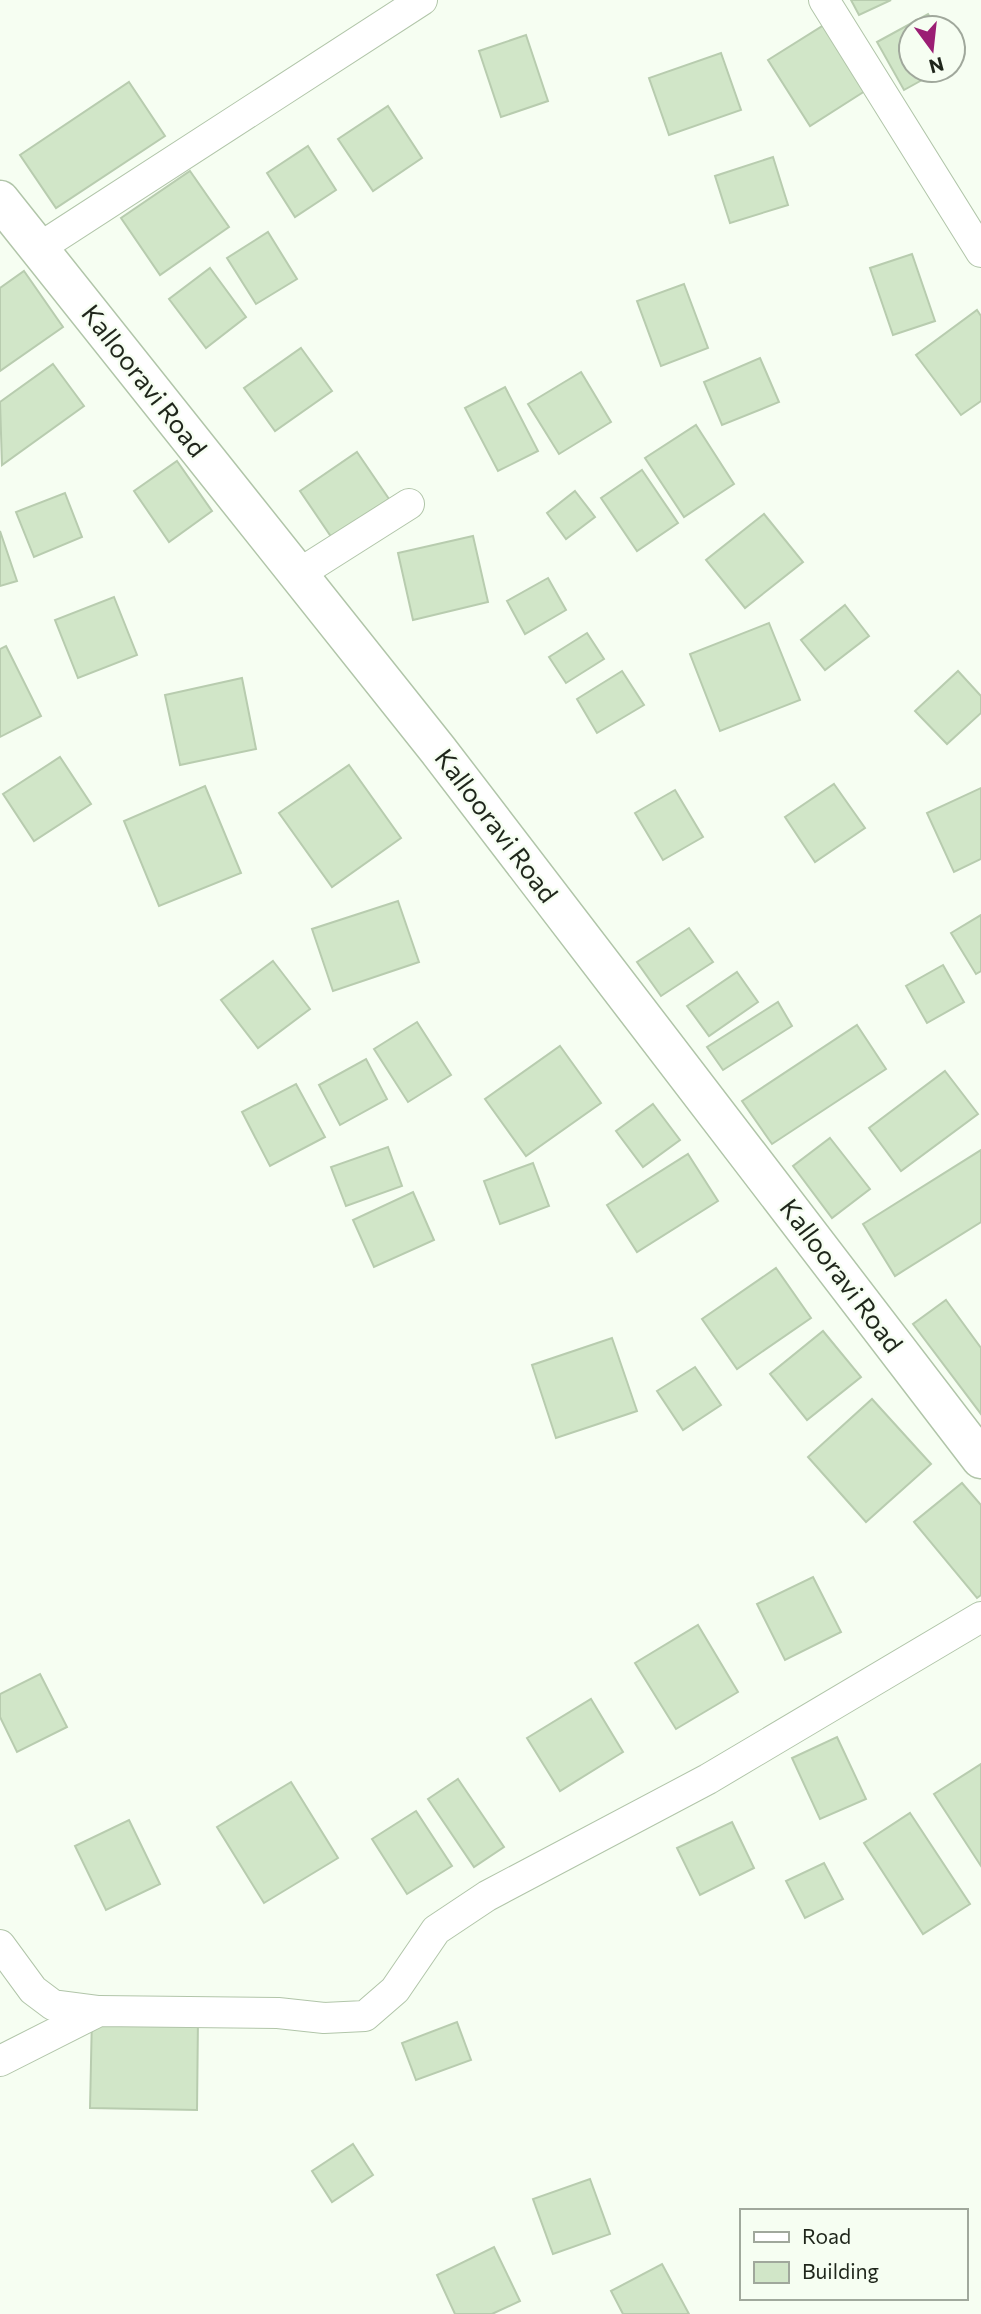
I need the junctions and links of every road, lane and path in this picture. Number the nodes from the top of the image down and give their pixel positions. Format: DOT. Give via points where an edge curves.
graph roads {
  1 [pos="422,0"];
  2 [pos="824,0"];
  3 [pos="0,201"];
  4 [pos="39,248"];
  5 [pos="981,252"];
  6 [pos="410,504"];
  7 [pos="298,575"];
  8 [pos="981,1460"];
  9 [pos="981,1617"];
  10 [pos="0,1945"];
  11 [pos="99,2011"];
  12 [pos="0,2061"];
  1 -- 4 [label="street"];
  2 -- 5 [label="street"];
  3 -- 4 [label="main road, Kallooravi Road"];
  4 -- 7 [label="main road, Kallooravi Road"];
  6 -- 7 [label="street"];
  7 -- 8 [label="main road, Kallooravi Road" via="438,750"];
  9 -- 11 [label="street" via="708,1779 487,1896 436,1930 396,1990 365,2016"];
  10 -- 11 [label="street" via="33,1990 53,2004"];
  11 -- 12 [label="street"];
}
